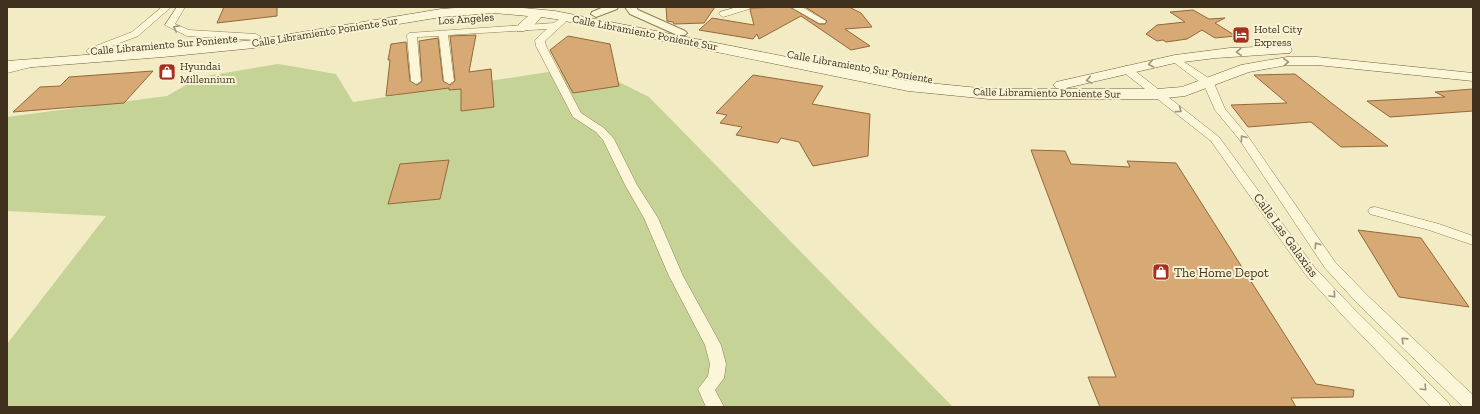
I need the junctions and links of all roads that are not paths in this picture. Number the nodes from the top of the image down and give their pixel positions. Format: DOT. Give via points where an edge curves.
graph roads {
  1 [pos="167,7"];
  2 [pos="181,7"];
  3 [pos="439,7"];
  4 [pos="613,7"];
  5 [pos="630,7"];
  6 [pos="746,7"];
  7 [pos="795,7"];
  8 [pos="542,10"];
  9 [pos="596,14"];
  10 [pos="723,14"];
  11 [pos="567,17"];
  12 [pos="822,21"];
  13 [pos="554,26"];
  14 [pos="522,28"];
  15 [pos="443,33"];
  16 [pos="680,33"];
  17 [pos="256,37"];
  18 [pos="91,51"];
  19 [pos="7,57"];
  20 [pos="1175,59"];
  21 [pos="36,63"];
  22 [pos="7,65"];
  23 [pos="1126,69"];
  24 [pos="7,70"];
  25 [pos="1473,75"];
  26 [pos="449,80"];
  27 [pos="416,81"];
  28 [pos="1209,83"];
  29 [pos="1157,94"];
  30 [pos="1375,211"];
  31 [pos="1473,241"];
  32 [pos="1430,364"];
  33 [pos="1402,367"];
  34 [pos="1473,406"];
  35 [pos="715,407"];
  36 [pos="1442,407"];
  1 -- 18 [label="street" via="135,34"];
  17 -- 2 [label="street, one-way" via="187,33 170,25"];
  3 -- 17 [label="main road, Calle Libramiento Sur Poniente"];
  4 -- 9 [label="street"];
  5 -- 16 [label="street" via="634,12"];
  6 -- 10 [label="street"];
  7 -- 12 [label="street"];
  8 -- 9 [label="main road, Calle Libramiento Sur Poniente"];
  8 -- 11 [label="main road, Calle Libramiento Poniente Sur"];
  8 -- 14 [label="main road"];
  8 -- 21 [label="main road, Calle Libramiento Poniente Sur" via="494,9 441,13 254,44"];
  9 -- 16 [label="main road, Calle Libramiento Sur Poniente"];
  11 -- 13 [label="street"];
  11 -- 29 [label="main road, Calle Libramiento Poniente Sur" via="908,86 989,94"];
  13 -- 14 [label="street, Los Angeles"];
  13 -- 35 [label="street" via="540,40 541,46 577,115 600,130 608,139 651,218 676,276 713,345 718,364 716,378 706,389"];
  14 -- 15 [label="street, Los Angeles"];
  15 -- 26 [label="street"];
  15 -- 27 [label="street, Los Angeles" via="412,35"];
  23 -- 16 [label="main road, Calle Libramiento Sur Poniente, one-way" via="1099,78 1058,85 976,87 895,76"];
  17 -- 18 [label="main road, Calle Libramiento Sur Poniente"];
  18 -- 19 [label="main road, Calle Libramiento Sur Poniente"];
  20 -- 23 [label="main road, Calle Libramiento Sur Poniente, one-way"];
  25 -- 20 [label="main road, Calle Libramiento Sur Poniente, one-way" via="1326,52 1284,50 1220,53"];
  20 -- 28 [label="street"];
  21 -- 22 [label="main road, Calle Libramiento Poniente Sur"];
  21 -- 24 [label="street"];
  23 -- 29 [label="street, Calle Las Galaxias"];
  28 -- 25 [label="main road, Calle Libramiento Poniente Sur, one-way" via="1246,68 1287,61 1317,61"];
  28 -- 29 [label="main road, Calle Libramiento Poniente Sur" via="1185,91"];
  32 -- 28 [label="street, Calle Las Galaxias, one-way" via="1362,300 1330,265 1243,137 1220,110"];
  29 -- 33 [label="street, Calle Las Galaxias, one-way" via="1215,139 1310,271"];
  30 -- 31 [label="street"];
  32 -- 33 [label="street"];
  32 -- 34 [label="street, Calle Las Galaxias"];
  33 -- 36 [label="street, Calle Las Galaxias, one-way"];
}
